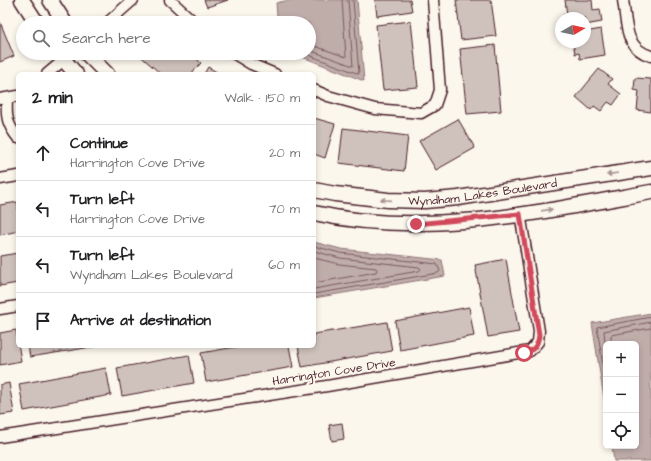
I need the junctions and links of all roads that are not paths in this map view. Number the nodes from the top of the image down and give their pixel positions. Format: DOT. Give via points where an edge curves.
graph roads {
  1 [pos="22,0"];
  2 [pos="50,0"];
  3 [pos="133,0"];
  4 [pos="170,0"];
  5 [pos="433,0"];
  6 [pos="623,0"];
  7 [pos="32,16"];
  8 [pos="60,16"];
  9 [pos="115,16"];
  10 [pos="187,16"];
  11 [pos="651,56"];
  12 [pos="60,60"];
  13 [pos="68,60"];
  14 [pos="93,60"];
  15 [pos="244,60"];
  16 [pos="49,72"];
  17 [pos="75,72"];
  18 [pos="105,72"];
  19 [pos="270,72"];
  20 [pos="316,91"];
  21 [pos="16,96"];
  22 [pos="4,99"];
  23 [pos="16,136"];
  24 [pos="651,168"];
  25 [pos="16,176"];
  26 [pos="0,179"];
  27 [pos="316,190"];
  28 [pos="651,192"];
  29 [pos="316,213"];
  30 [pos="520,214"];
  31 [pos="16,306"];
  32 [pos="0,310"];
  33 [pos="0,437"];
  1 -- 7 [label="street"];
  2 -- 8 [label="street"];
  3 -- 9 [label="street"];
  4 -- 10 [label="street"];
  5 -- 20 [label="street" via="440,90 435,105 421,113 375,108"];
  6 -- 11 [label="street" via="632,44 640,53"];
  12 -- 16 [label="street"];
  13 -- 17 [label="street"];
  14 -- 18 [label="street"];
  15 -- 19 [label="street"];
  21 -- 22 [label="street"];
  22 -- 23 [label="street" via="10,128"];
  24 -- 27 [label="street, Wyndham Lakes Boulevard, one-way" via="425,201 388,200"];
  25 -- 26 [label="street"];
  30 -- 28 [label="street, Wyndham Lakes Boulevard, one-way"];
  29 -- 30 [label="street, Wyndham Lakes Boulevard" via="379,223 416,224"];
  30 -- 33 [label="street, Harrington Cove Drive" via="539,335 535,347 530,351 327,386"];
  31 -- 32 [label="street"];
}
